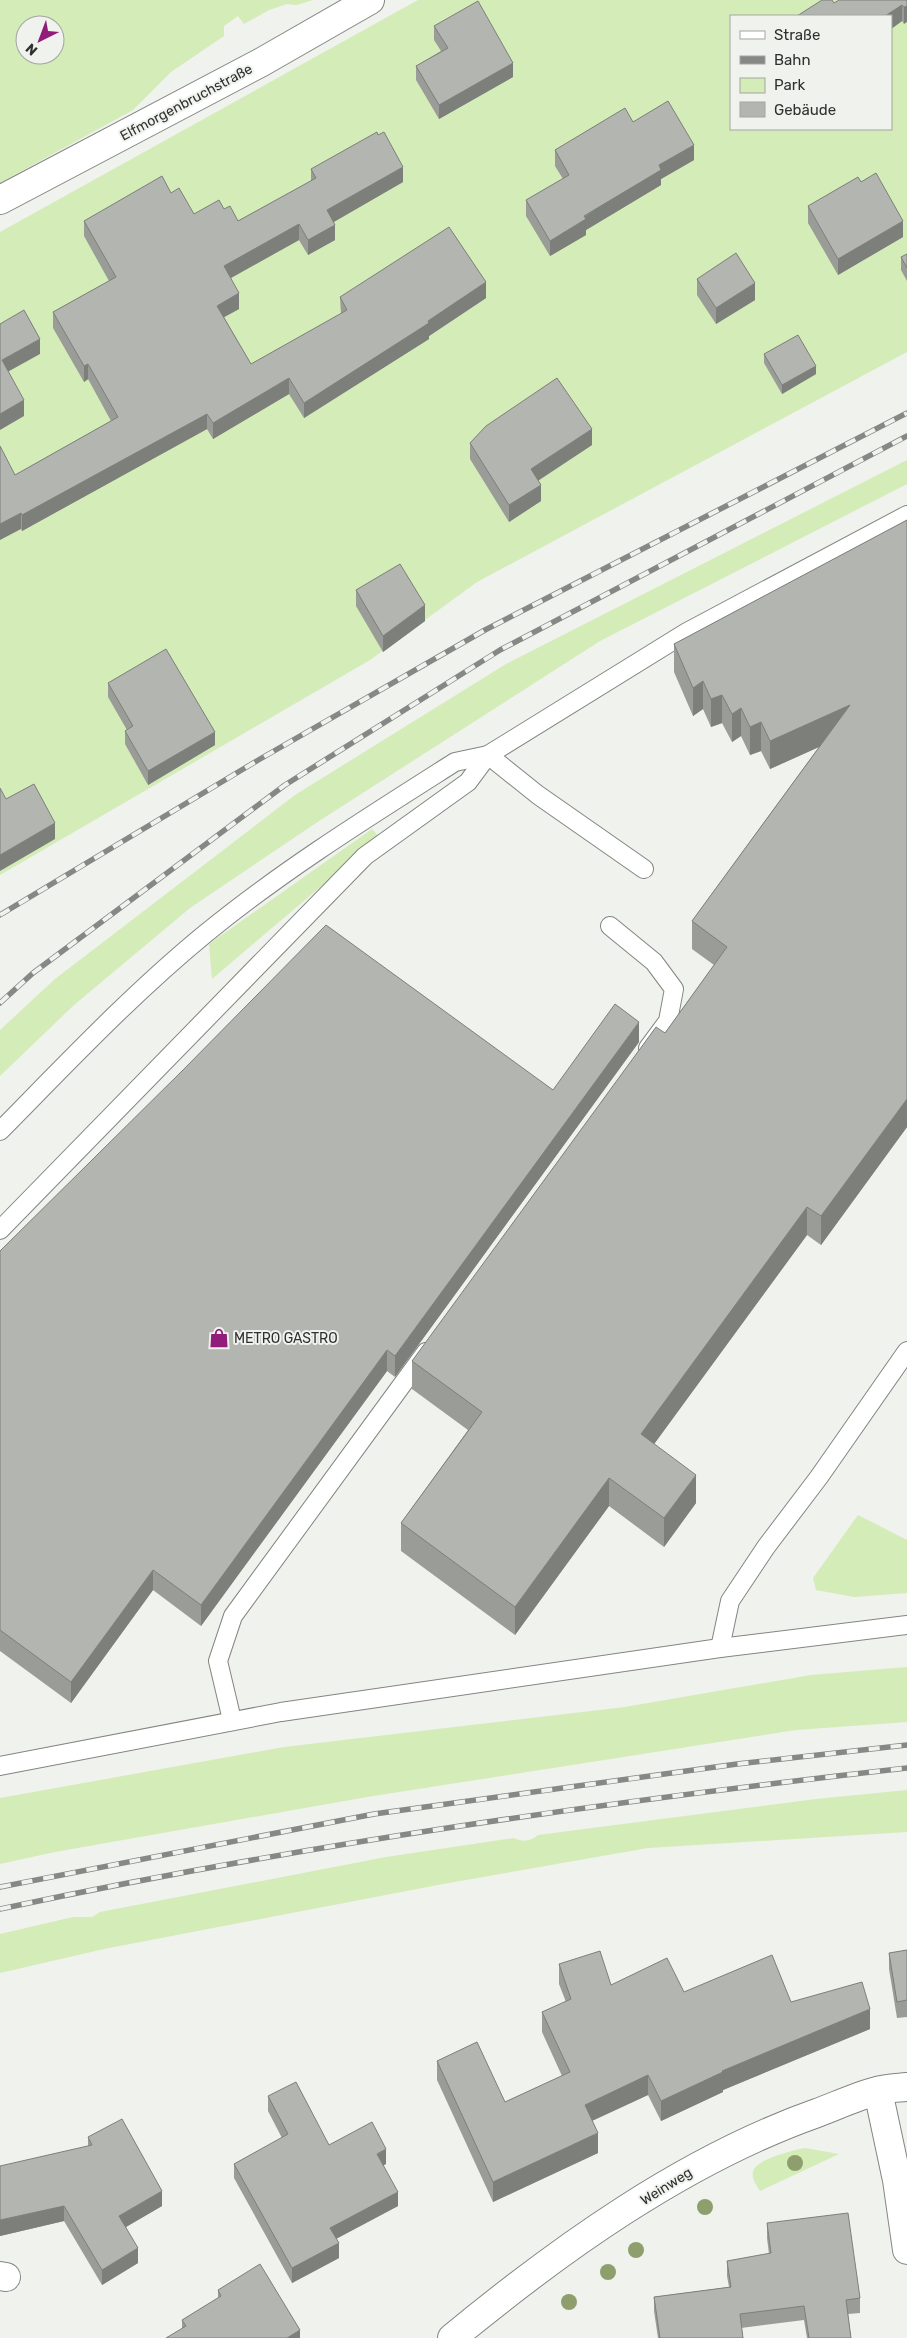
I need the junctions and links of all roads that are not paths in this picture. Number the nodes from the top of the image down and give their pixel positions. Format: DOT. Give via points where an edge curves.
graph roads {
  1 [pos="370,0"];
  2 [pos="0,200"];
  3 [pos="907,515"];
  4 [pos="488,755"];
  5 [pos="644,869"];
  6 [pos="610,926"];
  7 [pos="639,1061"];
  8 [pos="0,1131"];
  9 [pos="0,1230"];
  10 [pos="434,1341"];
  11 [pos="907,1351"];
  12 [pos="907,1625"];
  13 [pos="720,1648"];
  14 [pos="232,1720"];
  15 [pos="0,1766"];
  16 [pos="907,2087"];
  17 [pos="878,2091"];
  18 [pos="907,2250"];
  19 [pos="452,2338"];
  1 -- 2 [label="street, Elfmorgenbruchstraße" via="260,63"];
  3 -- 4 [label="lane" via="687,632"];
  4 -- 5 [label="lane" via="538,795"];
  4 -- 8 [label="lane" via="455,762 266,886 204,935 113,1017"];
  4 -- 9 [label="lane" via="468,782 365,856"];
  6 -- 7 [label="lane" via="654,962 674,989 668,1021"];
  10 -- 14 [label="lane" via="233,1616 218,1661"];
  11 -- 13 [label="lane" via="730,1601"];
  12 -- 13 [label="lane"];
  13 -- 14 [label="lane"];
  14 -- 15 [label="lane"];
  16 -- 17 [label="street, Weinweg"];
  17 -- 18 [label="street" via="898,2180"];
  17 -- 19 [label="street, Weinweg" via="779,2126 673,2179 504,2296"];
}
